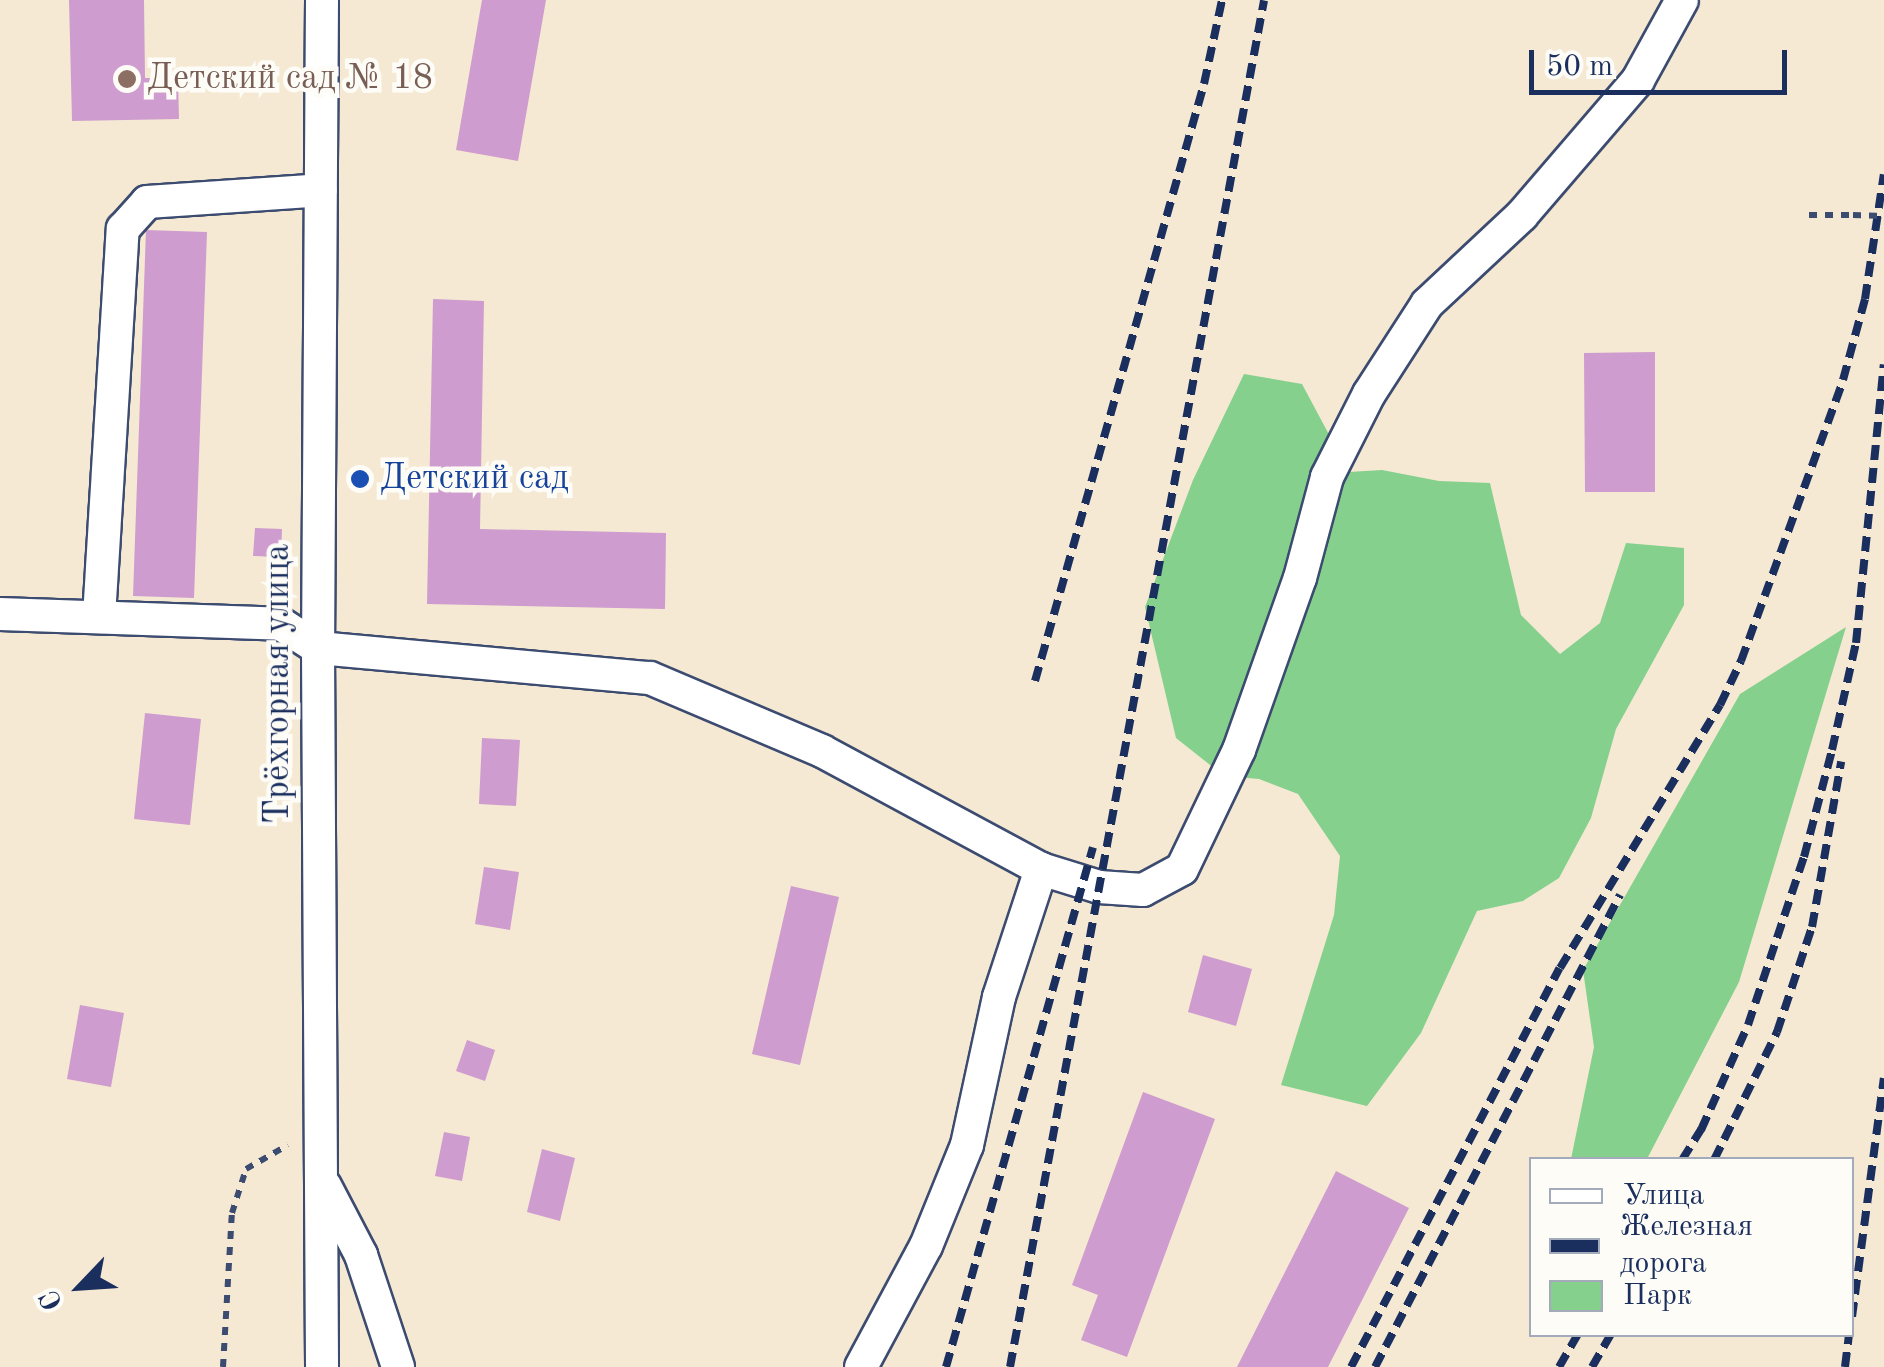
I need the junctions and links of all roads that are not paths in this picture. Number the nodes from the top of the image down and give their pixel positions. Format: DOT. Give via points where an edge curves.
graph roads {
  1 [pos="322,0"];
  2 [pos="1682,0"];
  3 [pos="321,190"];
  4 [pos="0,614"];
  5 [pos="99,618"];
  6 [pos="318,648"];
  7 [pos="1040,868"];
  8 [pos="322,1180"];
  9 [pos="322,1367"];
  10 [pos="398,1367"];
  11 [pos="862,1367"];
  1 -- 3 [label="street, Трёхгорная улица"];
  2 -- 7 [label="street" via="1638,80 1522,215 1426,304 1369,394 1327,477 1300,578 1239,750 1182,869 1143,890 1098,887"];
  3 -- 5 [label="street" via="147,202 122,229"];
  3 -- 6 [label="street, Трёхгорная улица"];
  4 -- 5 [label="street"];
  5 -- 6 [label="street" via="281,624"];
  6 -- 7 [label="street" via="650,678 822,751"];
  6 -- 8 [label="street, Трёхгорная улица"];
  7 -- 11 [label="street" via="999,997 967,1144 926,1246"];
  8 -- 9 [label="street, Трёхгорная улица"];
  8 -- 10 [label="street" via="361,1255"];
}
